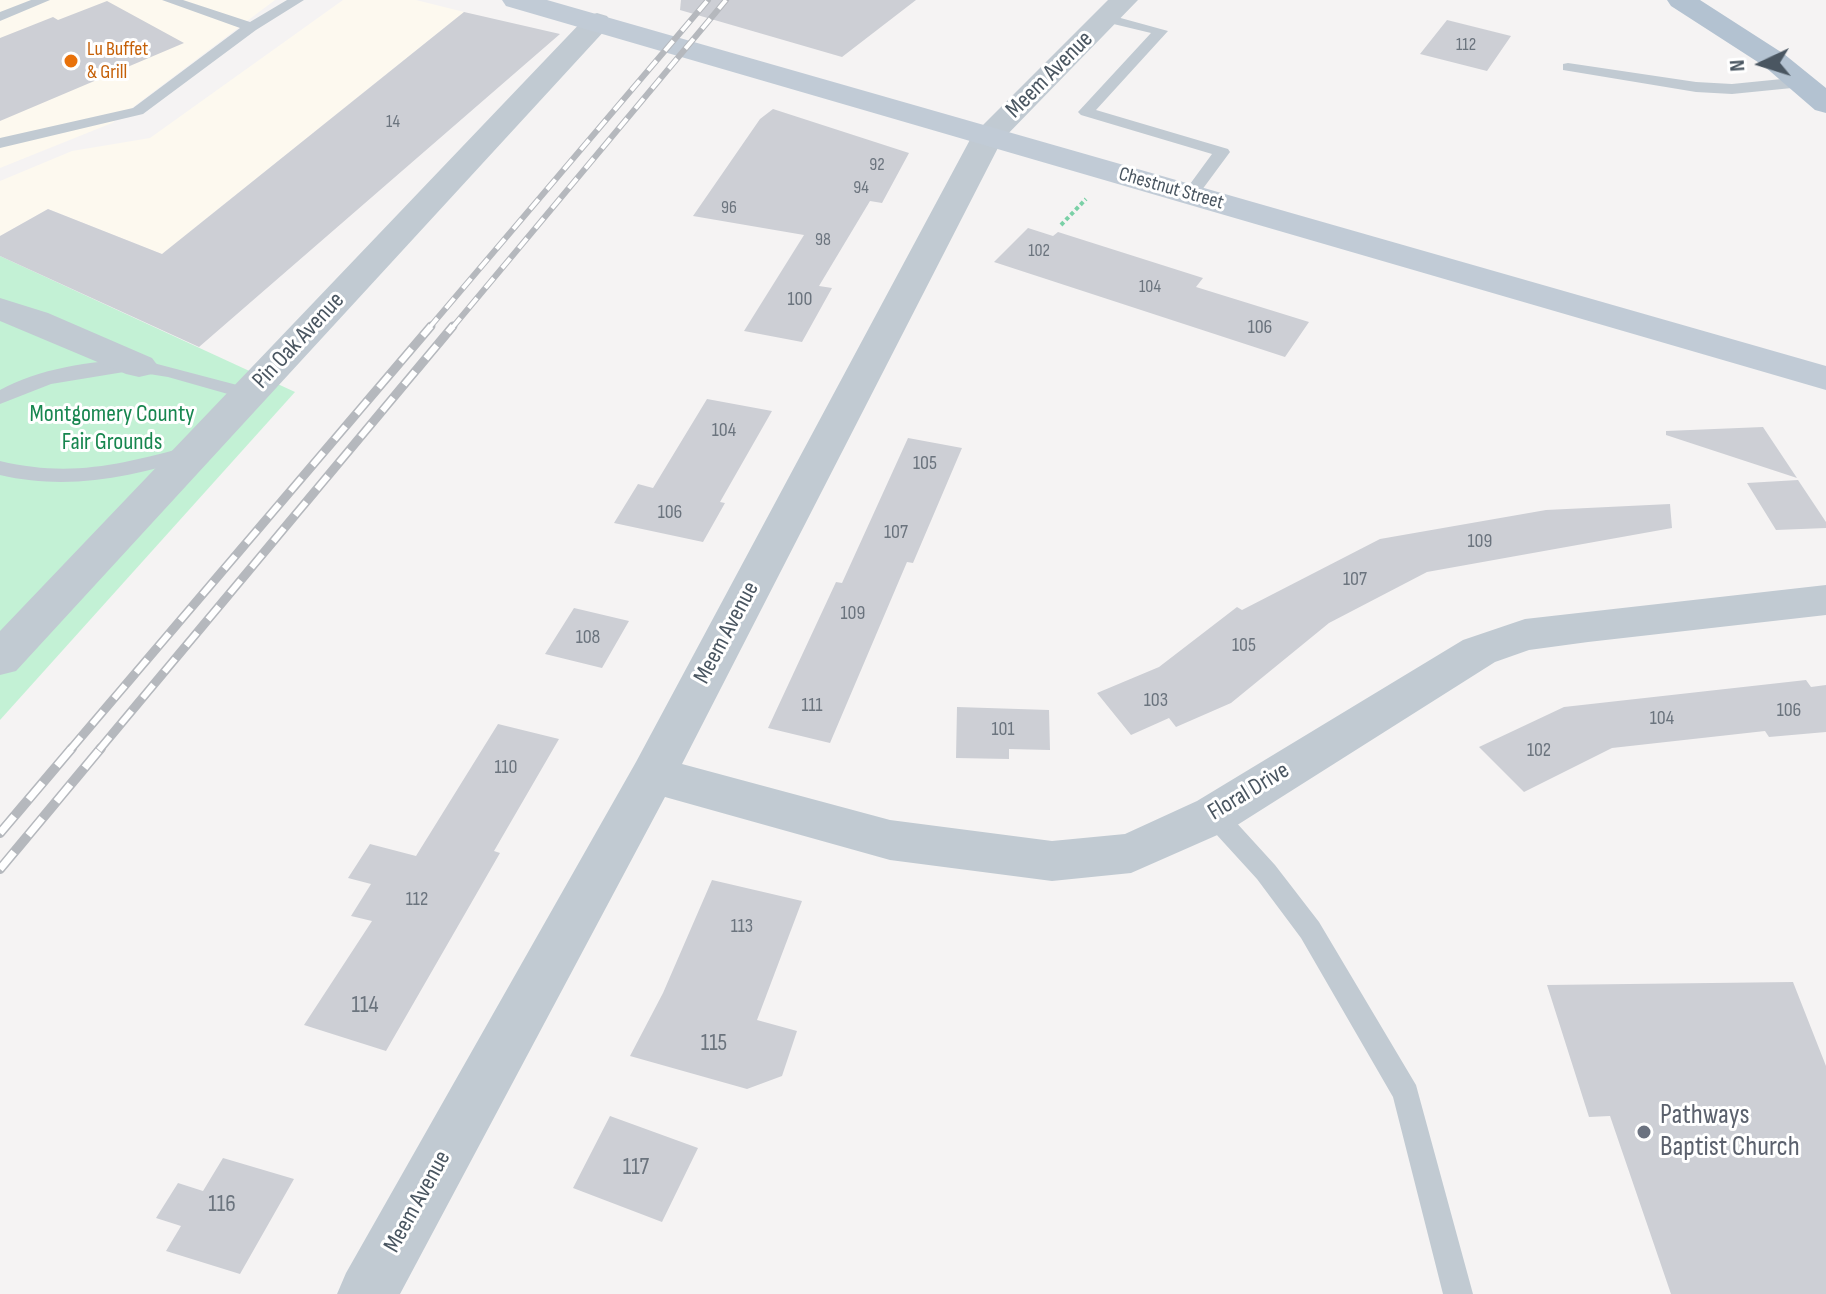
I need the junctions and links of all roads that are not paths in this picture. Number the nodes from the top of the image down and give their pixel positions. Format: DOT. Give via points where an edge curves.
graph roads {
  1 [pos="43,0"];
  2 [pos="169,0"];
  3 [pos="297,0"];
  4 [pos="516,0"];
  5 [pos="1681,0"];
  6 [pos="1115,9"];
  7 [pos="0,17"];
  8 [pos="597,22"];
  9 [pos="251,27"];
  10 [pos="1568,67"];
  11 [pos="1802,82"];
  12 [pos="1826,104"];
  13 [pos="988,136"];
  14 [pos="0,143"];
  15 [pos="1190,195"];
  16 [pos="0,309"];
  17 [pos="139,366"];
  18 [pos="1826,378"];
  19 [pos="249,394"];
  20 [pos="0,398"];
  21 [pos="196,451"];
  22 [pos="0,468"];
  23 [pos="1826,600"];
  24 [pos="0,659"];
  25 [pos="653,775"];
  26 [pos="1214,815"];
  27 [pos="367,1294"];
  28 [pos="1458,1294"];
  1 -- 7 [label="lane"];
  2 -- 9 [label="lane"];
  3 -- 9 [label="lane"];
  4 -- 8 [label="street, Chestnut Street"];
  5 -- 11 [label="main road"];
  6 -- 13 [label="street, Meem Avenue"];
  6 -- 15 [label="lane" via="1161,31 1086,112 1222,152"];
  8 -- 13 [label="street, Chestnut Street"];
  8 -- 19 [label="street, Pin Oak Avenue"];
  9 -- 14 [label="lane" via="138,111"];
  10 -- 11 [label="lane" via="1696,87"];
  11 -- 12 [label="main road"];
  13 -- 15 [label="street, Chestnut Street"];
  13 -- 25 [label="street, Meem Avenue"];
  15 -- 18 [label="street, Chestnut Street"];
  16 -- 17 [label="street"];
  17 -- 19 [label="lane"];
  17 -- 20 [label="lane" via="38,379"];
  19 -- 21 [label="street, Pin Oak Avenue"];
  21 -- 22 [label="lane" via="110,475 32,477"];
  21 -- 24 [label="street, Pin Oak Avenue"];
  23 -- 26 [label="street, Floral Drive" via="1588,626 1525,635 1490,647"];
  25 -- 26 [label="street, Floral Drive" via="890,840 1052,861 1131,853"];
  25 -- 27 [label="street, Meem Avenue"];
  26 -- 28 [label="lane" via="1310,930 1406,1094"];
}
